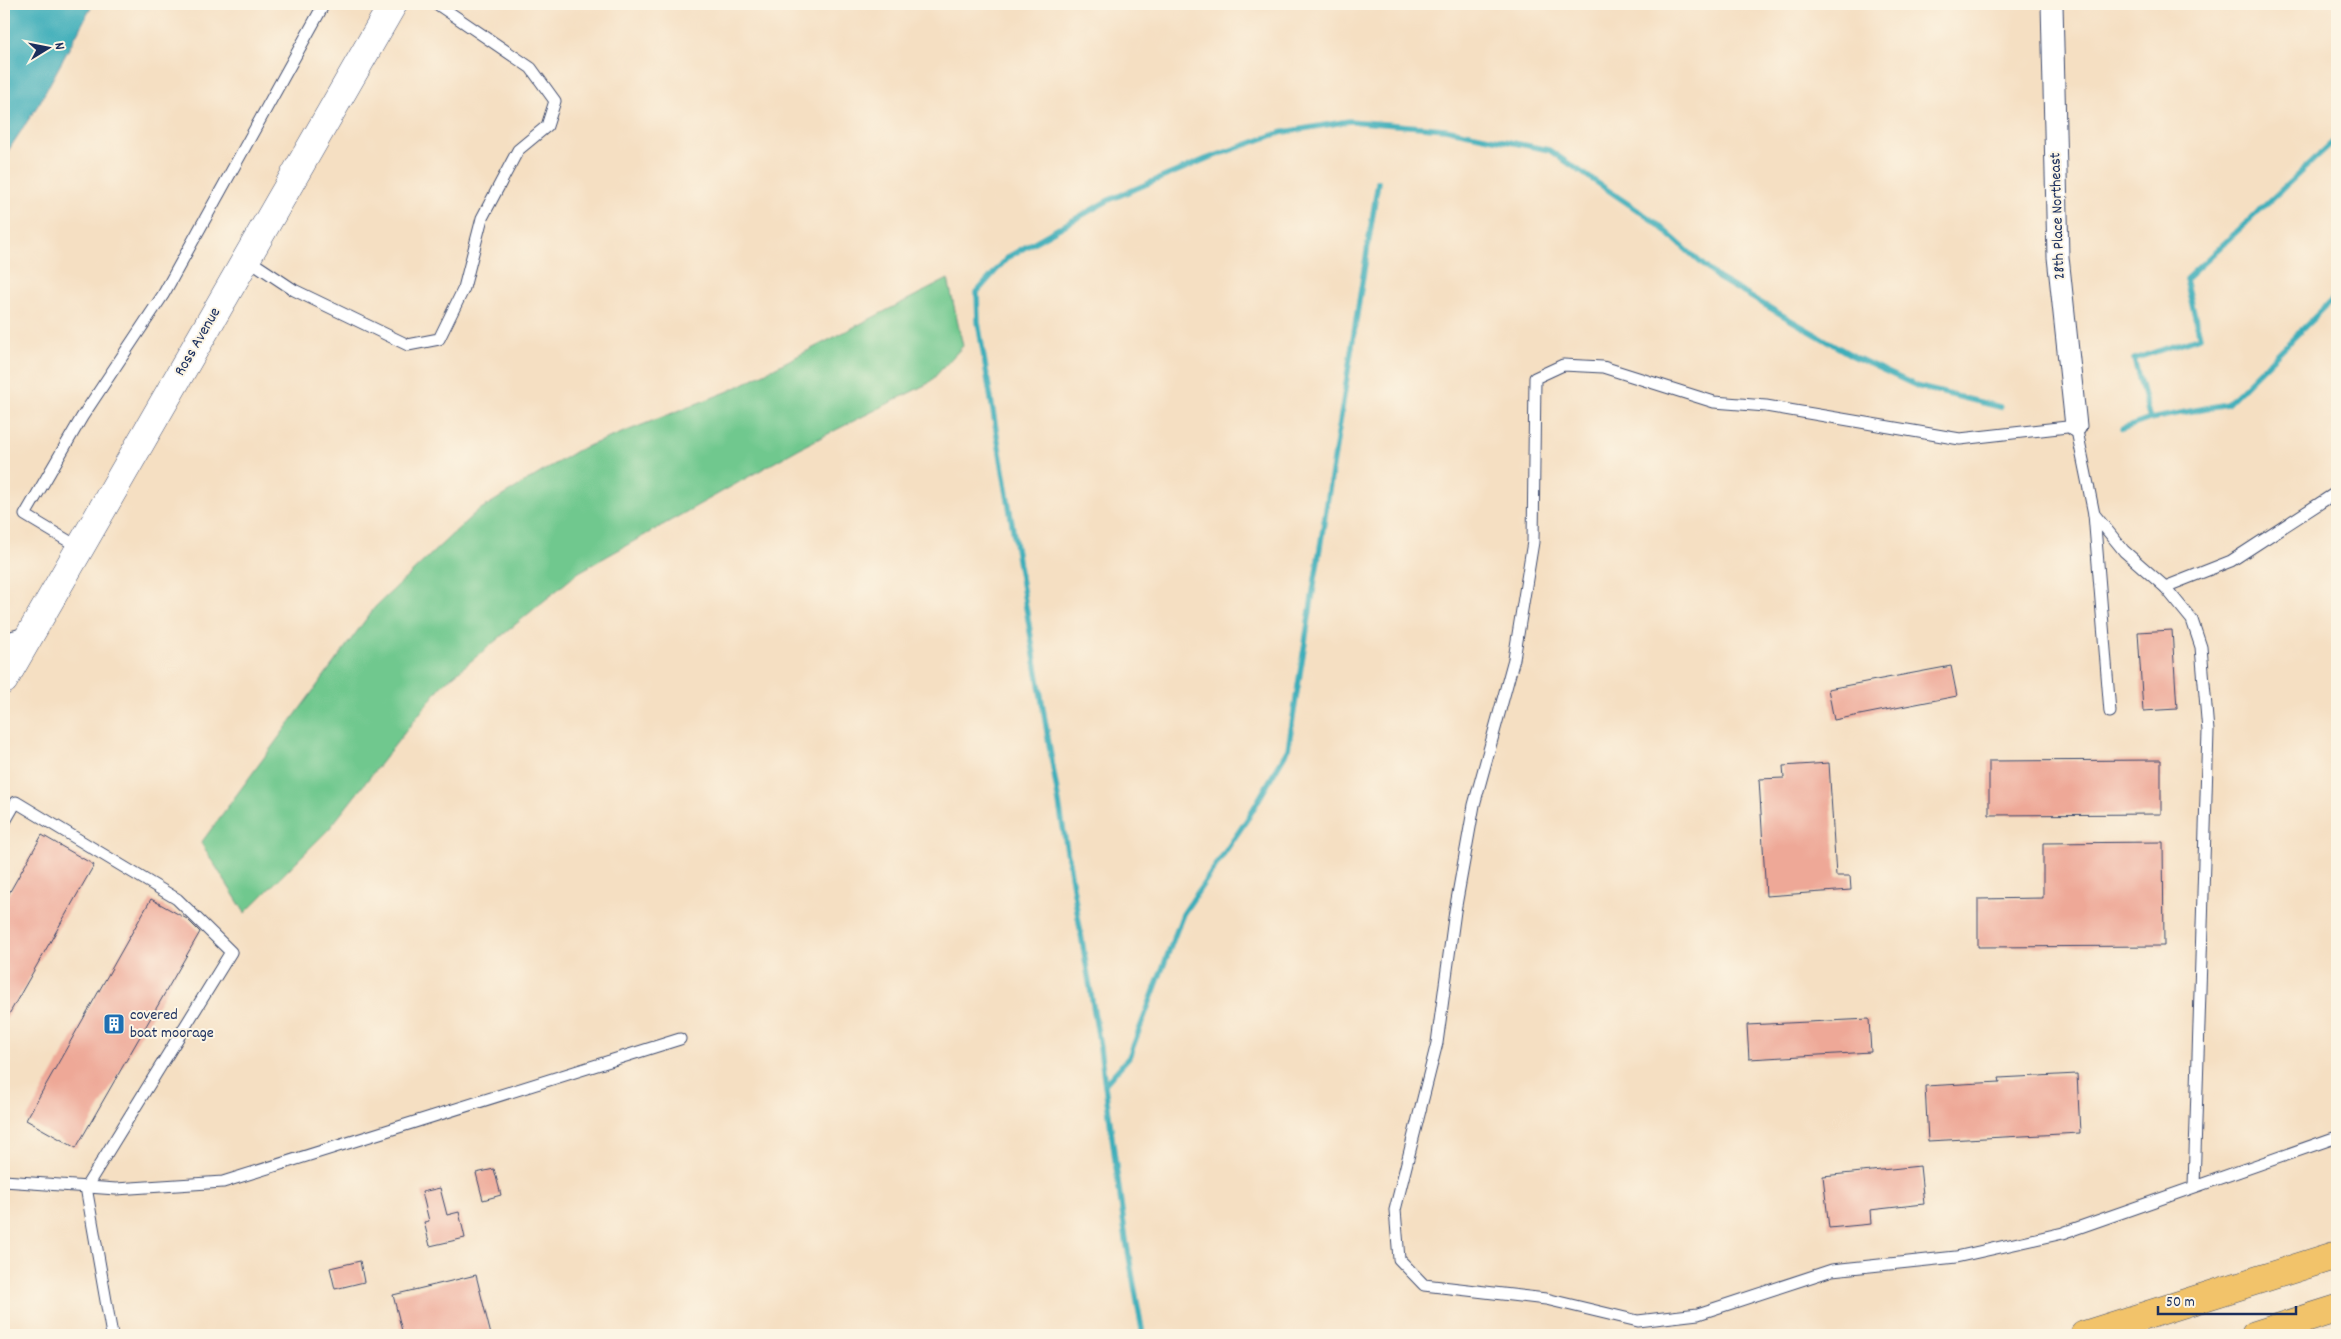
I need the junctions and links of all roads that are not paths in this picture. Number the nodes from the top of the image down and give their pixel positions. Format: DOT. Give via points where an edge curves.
graph roads {
  1 [pos="324,4"];
  2 [pos="393,4"];
  3 [pos="437,4"];
  4 [pos="2052,4"];
  5 [pos="246,258"];
  6 [pos="2076,426"];
  7 [pos="2337,492"];
  8 [pos="2094,514"];
  9 [pos="80,548"];
  10 [pos="2165,587"];
  11 [pos="32,630"];
  12 [pos="4,639"];
  13 [pos="4,680"];
  14 [pos="2110,712"];
  15 [pos="4,823"];
  16 [pos="680,1039"];
  17 [pos="2337,1137"];
  18 [pos="4,1182"];
  19 [pos="2194,1186"];
  20 [pos="86,1187"];
  21 [pos="2337,1254"];
  22 [pos="2337,1309"];
  23 [pos="112,1335"];
  24 [pos="2084,1335"];
  25 [pos="2255,1335"];
  1 -- 9 [label="lane" via="163,295 82,417 26,515"];
  2 -- 5 [label="street, Ross Avenue"];
  3 -- 5 [label="lane" via="531,68 555,101 548,126 518,150 482,218 464,288 439,339 408,345 294,290"];
  4 -- 6 [label="street, 28th Place Northeast" via="2058,257"];
  5 -- 9 [label="street, Ross Avenue"];
  6 -- 8 [label="lane"];
  6 -- 19 [label="lane" via="1960,440 1766,406 1714,402 1603,368 1563,365 1535,378 1533,542 1514,659 1474,805 1436,1043 1395,1210 1399,1259 1424,1285 1546,1299 1638,1321 1698,1314 1832,1270 1956,1257 2063,1233"];
  7 -- 10 [label="lane" via="2231,561"];
  8 -- 10 [label="lane" via="2124,552"];
  8 -- 14 [label="lane"];
  9 -- 11 [label="street, Ross Avenue"];
  10 -- 19 [label="lane" via="2192,620 2201,647 2208,731"];
  11 -- 12 [label="lane"];
  11 -- 13 [label="street, Ross Avenue"];
  15 -- 20 [label="lane" via="16,802 177,899 231,952"];
  16 -- 20 [label="lane" via="223,1182 116,1189"];
  17 -- 19 [label="lane"];
  18 -- 20 [label="lane"];
  20 -- 23 [label="lane"];
  21 -- 24 [label="highway"];
  22 -- 25 [label="highway"];
}
